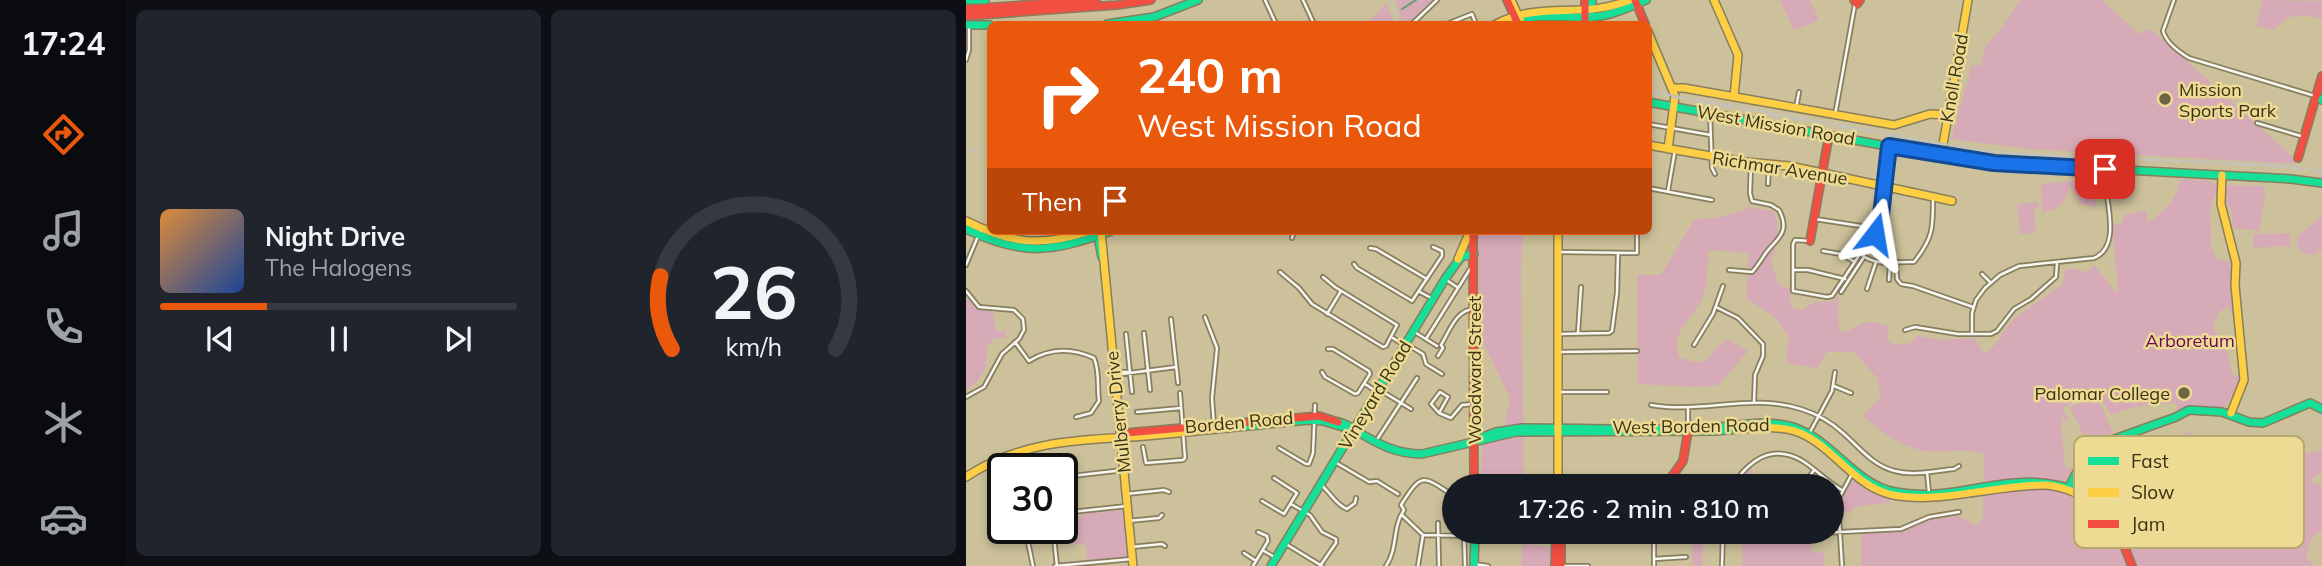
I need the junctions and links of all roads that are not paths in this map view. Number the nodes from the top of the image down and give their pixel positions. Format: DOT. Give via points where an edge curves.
graph roads {
  1 [pos="968,0"];
  2 [pos="985,0"];
  3 [pos="1050,0"];
  4 [pos="1096,0"];
  5 [pos="1151,0"];
  6 [pos="1198,0"];
  7 [pos="1265,0"];
  8 [pos="1303,0"];
  9 [pos="1437,0"];
  10 [pos="1509,0"];
  11 [pos="1585,0"];
  12 [pos="1592,0"];
  13 [pos="1646,0"];
  14 [pos="1714,0"];
  15 [pos="1968,0"];
  16 [pos="2174,0"];
  17 [pos="1634,1"];
  18 [pos="1858,1"];
  19 [pos="1070,2"];
  20 [pos="966,9"];
  21 [pos="966,16"];
  22 [pos="1588,17"];
  23 [pos="1516,20"];
  24 [pos="1143,21"];
  25 [pos="1275,21"];
  26 [pos="1313,21"];
  27 [pos="1415,21"];
  28 [pos="1454,21"];
  29 [pos="1475,21"];
  30 [pos="1644,21"];
  31 [pos="967,25"];
  32 [pos="987,25"];
  33 [pos="1652,41"];
  34 [pos="966,60"];
  35 [pos="2322,76"];
  36 [pos="1673,88"];
  37 [pos="1799,92"];
  38 [pos="1734,97"];
  39 [pos="2320,98"];
  40 [pos="1652,103"];
  41 [pos="1675,107"];
  42 [pos="1796,108"];
  43 [pos="1710,113"];
  44 [pos="1835,115"];
  45 [pos="1947,115"];
  46 [pos="2257,123"];
  47 [pos="1652,125"];
  48 [pos="1672,128"];
  49 [pos="1712,135"];
  50 [pos="1829,135"];
  51 [pos="2304,137"];
  52 [pos="1652,146"];
  53 [pos="1889,146"];
  54 [pos="1672,149"];
  55 [pos="1941,156"];
  56 [pos="1712,157"];
  57 [pos="2298,158"];
  58 [pos="1751,163"];
  59 [pos="1769,164"];
  60 [pos="2105,169"];
  61 [pos="1715,173"];
  62 [pos="1822,173"];
  63 [pos="2222,175"];
  64 [pos="2322,183"];
  65 [pos="1768,184"];
  66 [pos="1884,186"];
  67 [pos="1652,189"];
  68 [pos="1668,191"];
  69 [pos="1933,197"];
  70 [pos="1712,200"];
  71 [pos="1952,201"];
  72 [pos="1815,219"];
  73 [pos="966,221"];
  74 [pos="1861,226"];
  75 [pos="966,229"];
  76 [pos="980,232"];
  77 [pos="987,234"];
  78 [pos="990,235"];
  79 [pos="1078,235"];
  80 [pos="1094,235"];
  81 [pos="1099,235"];
  82 [pos="1293,235"];
  83 [pos="1470,235"];
  84 [pos="1472,235"];
  85 [pos="1558,235"];
  86 [pos="1637,235"];
  87 [pos="1292,238"];
  88 [pos="1810,240"];
  89 [pos="1433,247"];
  90 [pos="1370,248"];
  91 [pos="1822,251"];
  92 [pos="1558,252"];
  93 [pos="1618,253"];
  94 [pos="1474,254"];
  95 [pos="1863,256"];
  96 [pos="1458,260"];
  97 [pos="1896,261"];
  98 [pos="1856,262"];
  99 [pos="1877,262"];
  100 [pos="1890,262"];
  101 [pos="2057,263"];
  102 [pos="1354,264"];
  103 [pos="966,265"];
  104 [pos="1470,269"];
  105 [pos="1729,270"];
  106 [pos="1792,270"];
  107 [pos="1280,272"];
  108 [pos="1982,274"];
  109 [pos="1323,277"];
  110 [pos="1427,279"];
  111 [pos="1445,279"];
  112 [pos="1845,279"];
  113 [pos="1889,280"];
  114 [pos="1991,283"];
  115 [pos="1723,286"];
  116 [pos="1458,287"];
  117 [pos="1581,287"];
  118 [pos="1867,289"];
  119 [pos="1341,290"];
  120 [pos="966,291"];
  121 [pos="1420,291"];
  122 [pos="1841,292"];
  123 [pos="1433,299"];
  124 [pos="1716,307"];
  125 [pos="1973,307"];
  126 [pos="1474,309"];
  127 [pos="1327,314"];
  128 [pos="1205,317"];
  129 [pos="1171,320"];
  130 [pos="1905,330"];
  131 [pos="1413,331"];
  132 [pos="1144,332"];
  133 [pos="1126,334"];
  134 [pos="1559,334"];
  135 [pos="1578,334"];
  136 [pos="1972,334"];
  137 [pos="1392,338"];
  138 [pos="1426,339"];
  139 [pos="1015,342"];
  140 [pos="1405,345"];
  141 [pos="1694,345"];
  142 [pos="1437,346"];
  143 [pos="1328,349"];
  144 [pos="1637,351"];
  145 [pos="1559,352"];
  146 [pos="1438,356"];
  147 [pos="1176,367"];
  148 [pos="1148,370"];
  149 [pos="1130,372"];
  150 [pos="1322,372"];
  151 [pos="1835,372"];
  152 [pos="1114,374"];
  153 [pos="1442,374"];
  154 [pos="1417,378"];
  155 [pos="1178,383"];
  156 [pos="1364,384"];
  157 [pos="1833,386"];
  158 [pos="1150,390"];
  159 [pos="1378,390"];
  160 [pos="1132,392"];
  161 [pos="1559,392"];
  162 [pos="1607,392"];
  163 [pos="1180,393"];
  164 [pos="1852,393"];
  165 [pos="966,397"];
  166 [pos="1401,403"];
  167 [pos="1754,403"];
  168 [pos="1474,404"];
  169 [pos="1315,405"];
  170 [pos="1651,405"];
  171 [pos="1688,407"];
  172 [pos="1181,408"];
  173 [pos="1411,409"];
  174 [pos="2322,409"];
  175 [pos="1137,412"];
  176 [pos="1439,413"];
  177 [pos="2231,413"];
  178 [pos="1818,416"];
  179 [pos="1076,417"];
  180 [pos="1315,418"];
  181 [pos="1214,427"];
  182 [pos="1688,429"];
  183 [pos="1184,430"];
  184 [pos="1354,430"];
  185 [pos="1559,430"];
  186 [pos="1808,435"];
  187 [pos="1121,436"];
  188 [pos="2121,436"];
  189 [pos="1378,438"];
  190 [pos="1474,440"];
  191 [pos="1143,447"];
  192 [pos="1279,448"];
  193 [pos="1335,462"];
  194 [pos="1959,466"];
  195 [pos="1124,470"];
  196 [pos="1814,470"];
  197 [pos="1853,472"];
  198 [pos="1927,472"];
  199 [pos="1474,474"];
  200 [pos="1558,474"];
  201 [pos="1674,474"];
  202 [pos="1741,474"];
  203 [pos="1811,474"];
  204 [pos="1820,474"];
  205 [pos="1078,475"];
  206 [pos="966,477"];
  207 [pos="1274,478"];
  208 [pos="2074,479"];
  209 [pos="1321,485"];
  210 [pos="1844,487"];
  211 [pos="2069,488"];
  212 [pos="1442,489"];
  213 [pos="2074,491"];
  214 [pos="1169,492"];
  215 [pos="1126,494"];
  216 [pos="1398,494"];
  217 [pos="1929,495"];
  218 [pos="1356,498"];
  219 [pos="1262,501"];
  220 [pos="1291,504"];
  221 [pos="1127,506"];
  222 [pos="1078,511"];
  223 [pos="1305,512"];
  224 [pos="1959,512"];
  225 [pos="1401,514"];
  226 [pos="1162,515"];
  227 [pos="1128,521"];
  228 [pos="1438,523"];
  229 [pos="1258,532"];
  230 [pos="1844,532"];
  231 [pos="1423,535"];
  232 [pos="1438,536"];
  233 [pos="1442,536"];
  234 [pos="1028,544"];
  235 [pos="1054,544"];
  236 [pos="1285,544"];
  237 [pos="1464,544"];
  238 [pos="1475,544"];
  239 [pos="1558,544"];
  240 [pos="1654,544"];
  241 [pos="1723,544"];
  242 [pos="1841,544"];
  243 [pos="1166,546"];
  244 [pos="1131,547"];
  245 [pos="2126,548"];
  246 [pos="1263,550"];
  247 [pos="1244,553"];
  248 [pos="1686,557"];
  249 [pos="1276,558"];
  250 [pos="1654,559"];
  251 [pos="1256,561"];
  252 [pos="1132,562"];
  253 [pos="1474,565"];
  254 [pos="1032,566"];
  255 [pos="1056,566"];
  256 [pos="1253,566"];
  257 [pos="1271,566"];
  258 [pos="1321,566"];
  259 [pos="1386,566"];
  260 [pos="1418,566"];
  261 [pos="1439,566"];
  262 [pos="1465,566"];
  263 [pos="1488,566"];
  264 [pos="1559,566"];
  265 [pos="1588,566"];
  266 [pos="1654,566"];
  267 [pos="1722,566"];
  268 [pos="1842,566"];
  269 [pos="2132,566"];
  1 -- 2 [label="main road"];
  3 -- 19 [label="main road"];
  4 -- 19 [label="main road"];
  5 -- 21 [label="main road"];
  6 -- 24 [label="main road"];
  7 -- 25 [label="street"];
  8 -- 26 [label="street"];
  9 -- 27 [label="street"];
  10 -- 23 [label="main road"];
  11 -- 22 [label="main road"];
  12 -- 22 [label="main road"];
  13 -- 17 [label="main road"];
  14 -- 38 [label="main road" via="1738,55"];
  15 -- 45 [label="main road, Knoll Road"];
  16 -- 39 [label="street" via="2163,27 2165,37 2189,58"];
  17 -- 22 [label="main road"];
  17 -- 30 [label="main road"];
  18 -- 44 [label="street"];
  19 -- 20 [label="main road"];
  22 -- 23 [label="main road" via="1544,14"];
  28 -- 29 [label="street" via="1472,14"];
  31 -- 32 [label="main road"];
  31 -- 34 [label="street"];
  33 -- 36 [label="main road"];
  35 -- 39 [label="main road"];
  36 -- 38 [label="main road"];
  36 -- 41 [label="main road"];
  37 -- 42 [label="street"];
  38 -- 42 [label="main road"];
  39 -- 51 [label="main road"];
  40 -- 41 [label="main road, West Mission Road"];
  41 -- 43 [label="main road, West Mission Road"];
  41 -- 48 [label="main road"];
  42 -- 44 [label="main road"];
  43 -- 49 [label="street"];
  43 -- 50 [label="main road, West Mission Road"];
  44 -- 45 [label="main road" via="1895,125 1923,114"];
  45 -- 55 [label="main road, Knoll Road"];
  46 -- 51 [label="street"];
  47 -- 48 [label="street"];
  48 -- 49 [label="street"];
  48 -- 54 [label="main road"];
  49 -- 56 [label="street"];
  50 -- 53 [label="main road, West Mission Road"];
  50 -- 62 [label="main road"];
  51 -- 57 [label="main road"];
  52 -- 54 [label="main road, Richmar Avenue"];
  53 -- 55 [label="main road, West Mission Road"];
  53 -- 66 [label="street"];
  54 -- 56 [label="main road, Richmar Avenue"];
  54 -- 68 [label="street"];
  55 -- 60 [label="main road, West Mission Road"];
  56 -- 58 [label="main road, Richmar Avenue"];
  56 -- 61 [label="street"];
  58 -- 59 [label="main road, Richmar Avenue"];
  58 -- 105 [label="street" via="1752,201 1779,210 1783,228 1780,239 1752,272"];
  59 -- 62 [label="main road, Richmar Avenue"];
  59 -- 65 [label="street"];
  60 -- 63 [label="main road, West Mission Road"];
  60 -- 101 [label="street" via="2109,244 2098,256"];
  62 -- 66 [label="main road, Richmar Avenue"];
  62 -- 72 [label="main road"];
  63 -- 64 [label="main road, West Mission Road"];
  63 -- 177 [label="main road" via="2221,204 2236,263 2244,380"];
  66 -- 69 [label="main road, Richmar Avenue"];
  66 -- 95 [label="street" via="1880,224"];
  67 -- 68 [label="street"];
  68 -- 70 [label="street"];
  69 -- 71 [label="main road, Richmar Avenue"];
  69 -- 97 [label="street" via="1928,244 1914,262"];
  72 -- 74 [label="street"];
  72 -- 88 [label="main road"];
  73 -- 76 [label="main road"];
  75 -- 76 [label="main road"];
  76 -- 77 [label="main road"];
  76 -- 80 [label="main road" via="1009,247 1033,250 1065,247"];
  76 -- 103 [label="street"];
  78 -- 79 [label="main road" via="1034,243"];
  81 -- 152 [label="main road, Mulberry Drive"];
  82 -- 87 [label="street"];
  83 -- 96 [label="main road, Vineyard Road"];
  84 -- 94 [label="main road"];
  85 -- 92 [label="main road"];
  86 -- 93 [label="street" via="1637,253"];
  88 -- 106 [label="street" via="1795,240"];
  89 -- 110 [label="street" via="1443,254"];
  90 -- 110 [label="street"];
  91 -- 98 [label="street"];
  92 -- 93 [label="street"];
  92 -- 134 [label="main road"];
  93 -- 135 [label="street" via="1612,329 1609,333"];
  94 -- 96 [label="main road"];
  94 -- 126 [label="main road, Woodward Street"];
  95 -- 98 [label="street"];
  95 -- 99 [label="street"];
  95 -- 122 [label="street"];
  96 -- 111 [label="main road, Vineyard Road"];
  97 -- 100 [label="street"];
  97 -- 125 [label="street" via="1896,279 1901,284"];
  98 -- 112 [label="street"];
  99 -- 100 [label="street"];
  99 -- 118 [label="street"];
  100 -- 113 [label="street"];
  101 -- 114 [label="street" via="2019,266"];
  101 -- 136 [label="street" via="2056,277 2014,309 1997,331"];
  102 -- 121 [label="street" via="1409,300"];
  104 -- 116 [label="street"];
  106 -- 112 [label="street"];
  106 -- 112 [label="street" via="1793,291 1798,294 1827,297 1836,293"];
  107 -- 127 [label="street"];
  108 -- 114 [label="street"];
  109 -- 119 [label="street"];
  110 -- 121 [label="street"];
  111 -- 116 [label="street"];
  111 -- 123 [label="main road, Vineyard Road"];
  114 -- 125 [label="street"];
  115 -- 124 [label="street"];
  116 -- 138 [label="street"];
  117 -- 135 [label="street"];
  119 -- 127 [label="street"];
  119 -- 137 [label="street" via="1396,325"];
  120 -- 139 [label="street" via="979,307 1010,309 1021,315 1024,332"];
  121 -- 123 [label="street"];
  123 -- 131 [label="main road, Vineyard Road"];
  124 -- 141 [label="street"];
  124 -- 167 [label="street" via="1738,318 1762,344"];
  125 -- 136 [label="street"];
  126 -- 146 [label="street" via="1460,313"];
  126 -- 168 [label="main road, Woodward Street"];
  127 -- 137 [label="street" via="1383,347"];
  128 -- 181 [label="street" via="1218,356 1212,398"];
  129 -- 147 [label="street"];
  130 -- 136 [label="street" via="1915,327"];
  131 -- 138 [label="street"];
  131 -- 140 [label="main road, Vineyard Road"];
  132 -- 148 [label="street"];
  133 -- 149 [label="street"];
  134 -- 135 [label="street"];
  134 -- 145 [label="main road"];
  137 -- 140 [label="street"];
  138 -- 142 [label="street"];
  139 -- 165 [label="street" via="1002,354 984,387"];
  139 -- 179 [label="street" via="1029,361 1043,353 1073,350 1094,358 1099,401 1091,413"];
  140 -- 153 [label="street" via="1423,354 1426,364"];
  140 -- 159 [label="main road, Vineyard Road"];
  143 -- 156 [label="street" via="1369,371"];
  144 -- 145 [label="street"];
  145 -- 161 [label="main road"];
  147 -- 148 [label="street"];
  147 -- 155 [label="street"];
  148 -- 149 [label="street"];
  148 -- 158 [label="street"];
  149 -- 152 [label="street"];
  149 -- 160 [label="street"];
  150 -- 156 [label="street" via="1355,394"];
  151 -- 157 [label="street"];
  152 -- 187 [label="main road, Mulberry Drive"];
  154 -- 166 [label="street"];
  156 -- 159 [label="street"];
  157 -- 164 [label="street"];
  157 -- 178 [label="street"];
  159 -- 166 [label="street"];
  159 -- 184 [label="main road, Vineyard Road"];
  161 -- 162 [label="street"];
  161 -- 185 [label="main road"];
  163 -- 172 [label="street"];
  166 -- 173 [label="street"];
  166 -- 189 [label="street"];
  167 -- 171 [label="street"];
  167 -- 178 [label="street" via="1783,404"];
  168 -- 176 [label="street" via="1462,405 1451,418"];
  168 -- 190 [label="main road, Woodward Street"];
  169 -- 180 [label="street"];
  170 -- 171 [label="street"];
  171 -- 182 [label="street"];
  172 -- 175 [label="street"];
  172 -- 183 [label="street"];
  174 -- 177 [label="main road" via="2310,403 2263,423"];
  176 -- 176 [label="street" via="1431,404 1440,392 1448,397"];
  177 -- 188 [label="main road" via="2189,410"];
  178 -- 186 [label="street"];
  178 -- 198 [label="street" via="1881,466 1906,473"];
  180 -- 181 [label="main road, Borden Road"];
  180 -- 184 [label="main road, Borden Road"];
  180 -- 192 [label="street" via="1309,464"];
  181 -- 183 [label="main road, Borden Road"];
  182 -- 185 [label="main road, West Borden Road"];
  182 -- 186 [label="main road, West Borden Road" via="1768,427"];
  182 -- 201 [label="main road" via="1683,461"];
  183 -- 187 [label="main road, Borden Road"];
  183 -- 191 [label="street" via="1183,460 1146,463"];
  184 -- 190 [label="main road, Borden Road" via="1385,449 1406,454"];
  184 -- 193 [label="main road, Vineyard Road"];
  185 -- 190 [label="main road, Borden Road" via="1504,432"];
  185 -- 200 [label="main road"];
  186 -- 197 [label="main road, West Borden Road" via="1822,441"];
  187 -- 195 [label="main road, Mulberry Drive"];
  187 -- 206 [label="main road, Borden Road" via="1066,441 1006,454"];
  190 -- 199 [label="main road, Woodward Street"];
  193 -- 209 [label="main road, Vineyard Road"];
  193 -- 216 [label="street"];
  194 -- 198 [label="street"];
  195 -- 205 [label="street"];
  195 -- 215 [label="main road, Mulberry Drive"];
  196 -- 202 [label="street" via="1797,458 1765,455"];
  196 -- 203 [label="street"];
  196 -- 204 [label="street"];
  197 -- 210 [label="street"];
  197 -- 217 [label="main road, West Borden Road" via="1891,495"];
  198 -- 217 [label="street"];
  207 -- 220 [label="street" via="1296,490"];
  208 -- 211 [label="main road"];
  209 -- 218 [label="street" via="1347,509"];
  209 -- 223 [label="main road, Vineyard Road"];
  211 -- 213 [label="main road, West Borden Road"];
  211 -- 217 [label="main road, West Borden Road" via="2039,481"];
  212 -- 225 [label="street" via="1419,480 1401,505"];
  214 -- 215 [label="street"];
  215 -- 221 [label="main road, Mulberry Drive"];
  219 -- 220 [label="street" via="1284,514"];
  220 -- 223 [label="street"];
  221 -- 222 [label="street"];
  221 -- 227 [label="main road, Mulberry Drive"];
  223 -- 236 [label="main road, Vineyard Road"];
  223 -- 258 [label="street" via="1322,532 1336,539"];
  224 -- 230 [label="street" via="1901,529"];
  225 -- 231 [label="street"];
  225 -- 259 [label="street"];
  226 -- 227 [label="street"];
  227 -- 244 [label="main road, Mulberry Drive"];
  228 -- 232 [label="street"];
  229 -- 246 [label="street" via="1269,538"];
  231 -- 232 [label="street"];
  231 -- 260 [label="street"];
  232 -- 233 [label="street"];
  232 -- 261 [label="street"];
  234 -- 254 [label="street"];
  235 -- 255 [label="street"];
  236 -- 249 [label="main road, Vineyard Road"];
  236 -- 258 [label="street"];
  237 -- 262 [label="street"];
  238 -- 253 [label="main road"];
  239 -- 264 [label="main road"];
  240 -- 250 [label="street"];
  241 -- 267 [label="street"];
  242 -- 268 [label="street"];
  243 -- 244 [label="street"];
  244 -- 252 [label="main road, Mulberry Drive"];
  245 -- 269 [label="main road, West Borden Road"];
  246 -- 249 [label="street"];
  246 -- 251 [label="street"];
  247 -- 251 [label="street"];
  248 -- 250 [label="street"];
  249 -- 257 [label="main road, Vineyard Road"];
  250 -- 266 [label="street"];
  251 -- 256 [label="street"];
  252 -- 255 [label="street"];
  253 -- 263 [label="street"];
  264 -- 265 [label="street"];
}
